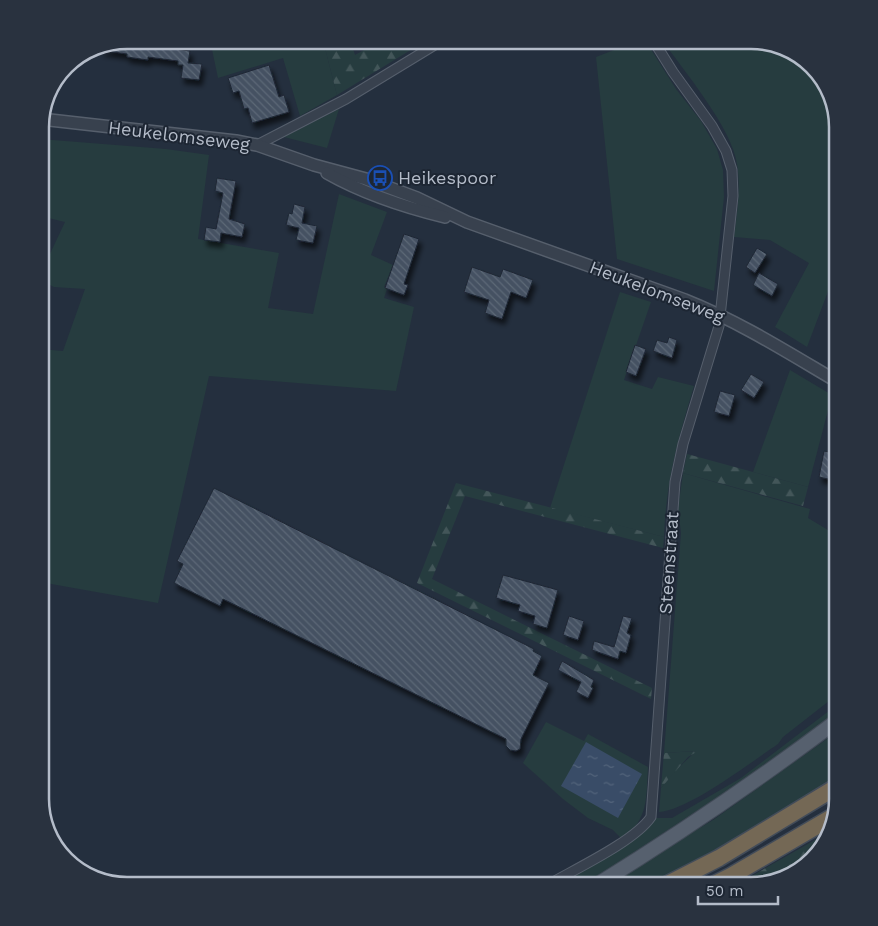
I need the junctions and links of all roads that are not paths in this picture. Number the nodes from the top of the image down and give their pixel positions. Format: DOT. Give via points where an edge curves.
graph roads {
  1 [pos="428,49"];
  2 [pos="659,49"];
  3 [pos="49,120"];
  4 [pos="257,145"];
  5 [pos="719,314"];
  6 [pos="829,377"];
  7 [pos="829,727"];
  8 [pos="829,791"];
  9 [pos="826,821"];
  10 [pos="562,877"];
  11 [pos="610,877"];
  12 [pos="682,877"];
  13 [pos="727,877"];
  1 -- 4 [label="street" via="346,99"];
  2 -- 5 [label="street, Steenstraat" via="712,126 726,150 732,170"];
  3 -- 4 [label="street, Heukelomseweg" via="215,137"];
  4 -- 5 [label="street, Heukelomseweg" via="314,165 366,192 413,209 466,222"];
  5 -- 6 [label="street, Heukelomseweg"];
  5 -- 10 [label="street, Steenstraat" via="719,326 683,444 675,482 651,817 646,825 627,839"];
  7 -- 11 [label="main road" via="706,815"];
  8 -- 12 [label="highway"];
  9 -- 13 [label="highway"];
}
